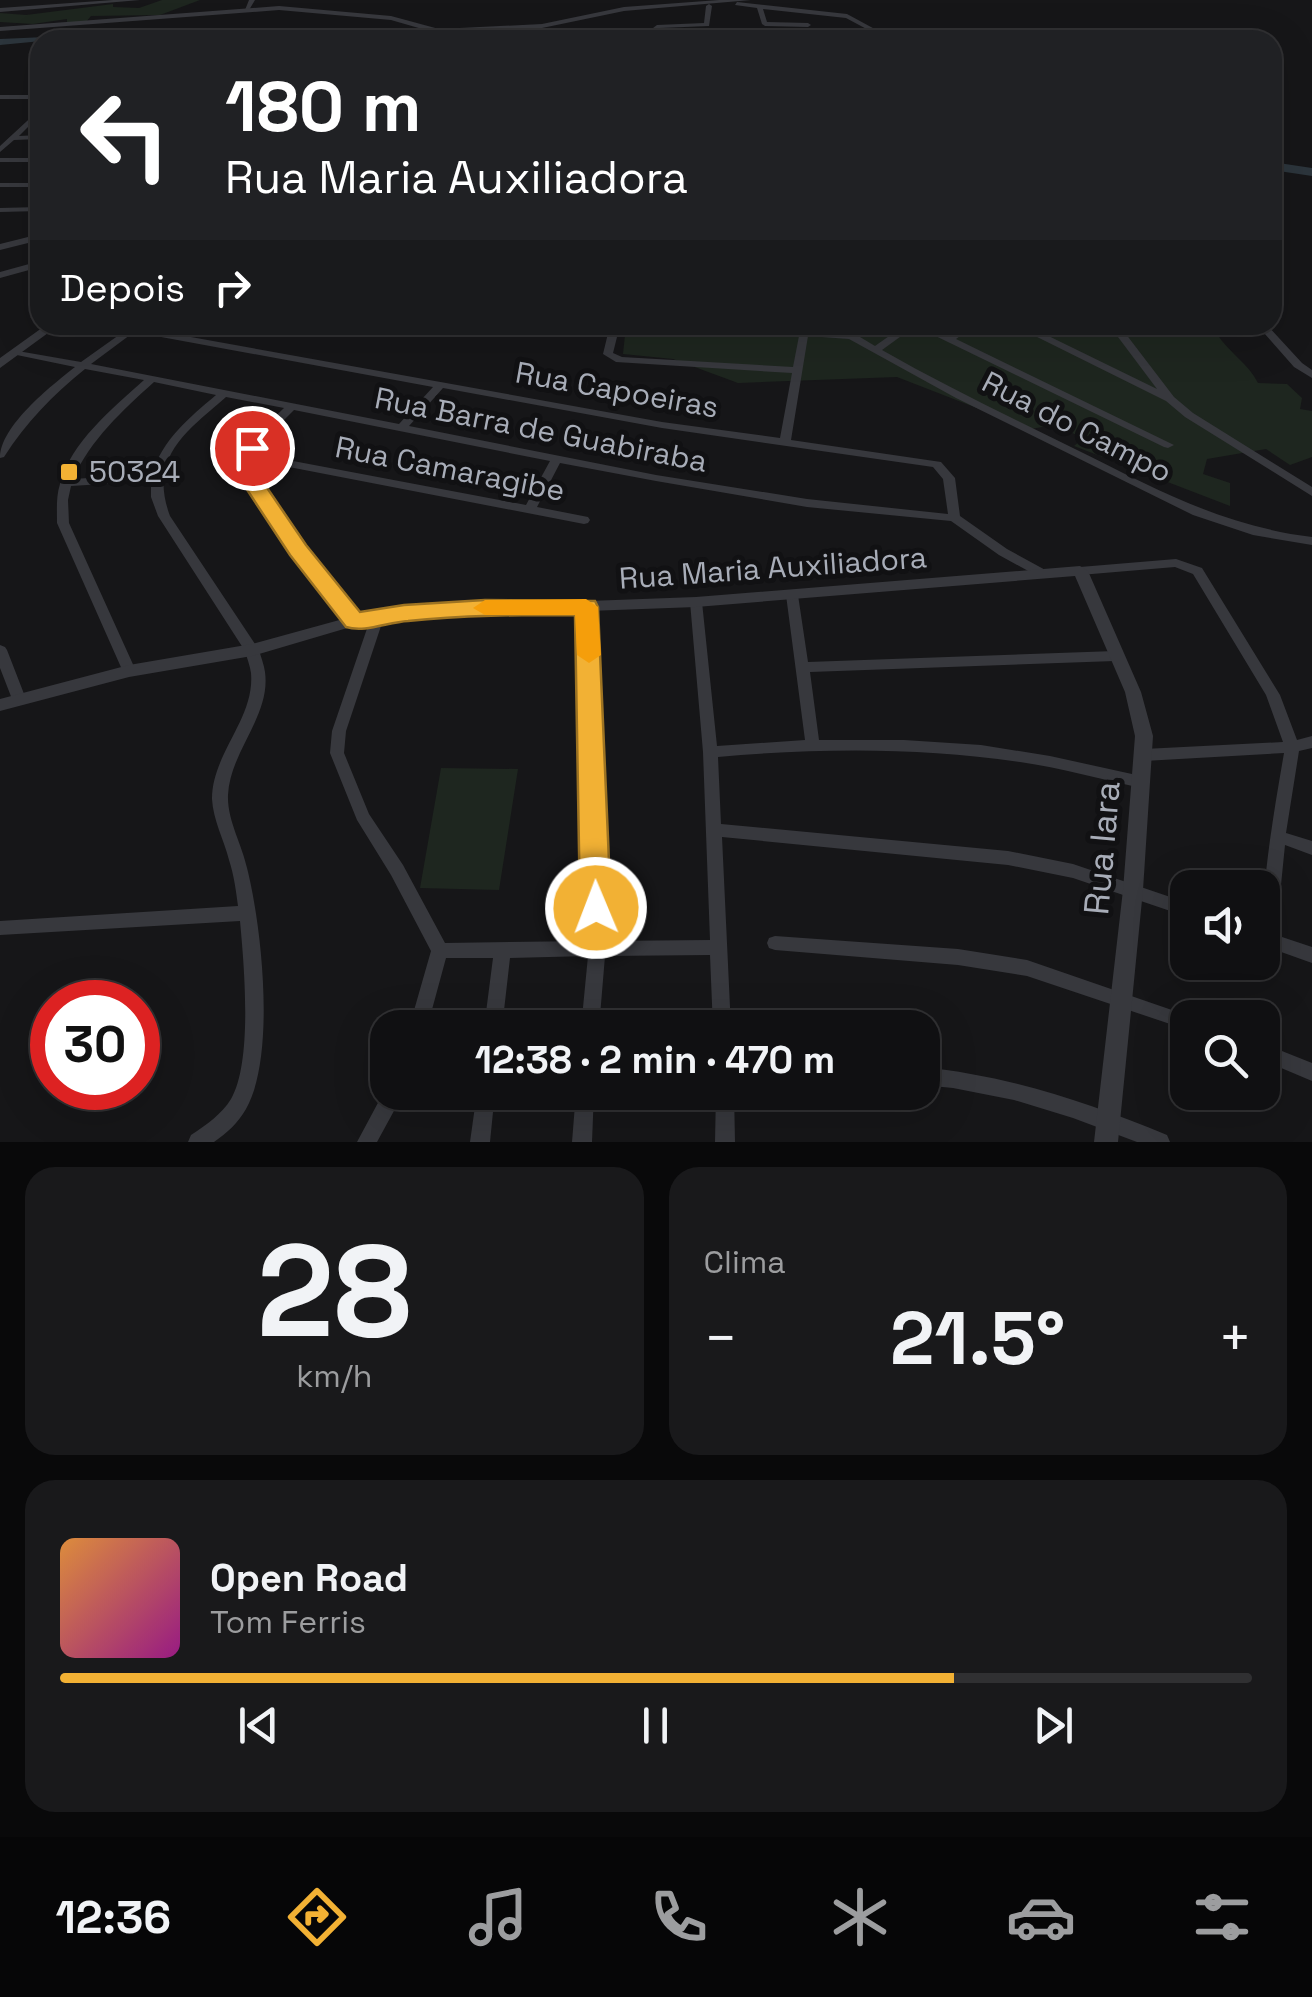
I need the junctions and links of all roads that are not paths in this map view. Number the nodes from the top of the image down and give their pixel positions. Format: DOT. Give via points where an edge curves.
graph roads {
  1 [pos="73,0"];
  2 [pos="137,0"];
  3 [pos="748,0"];
  4 [pos="82,4"];
  5 [pos="249,4"];
  6 [pos="737,4"];
  7 [pos="0,6"];
  8 [pos="709,6"];
  9 [pos="758,6"];
  10 [pos="808,25"];
  11 [pos="0,30"];
  12 [pos="436,30"];
  13 [pos="460,30"];
  14 [pos="654,30"];
  15 [pos="875,30"];
  16 [pos="0,97"];
  17 [pos="30,97"];
  18 [pos="30,121"];
  19 [pos="30,137"];
  20 [pos="13,138"];
  21 [pos="0,150"];
  22 [pos="0,160"];
  23 [pos="30,160"];
  24 [pos="0,185"];
  25 [pos="30,185"];
  26 [pos="0,210"];
  27 [pos="30,210"];
  28 [pos="30,240"];
  29 [pos="0,247"];
  30 [pos="30,267"];
  31 [pos="0,275"];
  32 [pos="39,335"];
  33 [pos="126,335"];
  34 [pos="179,335"];
  35 [pos="612,335"];
  36 [pos="804,335"];
  37 [pos="827,335"];
  38 [pos="897,335"];
  39 [pos="939,335"];
  40 [pos="956,335"];
  41 [pos="1039,335"];
  42 [pos="1120,335"];
  43 [pos="1271,335"];
  44 [pos="850,336"];
  45 [pos="949,340"];
  46 [pos="876,350"];
  47 [pos="16,352"];
  48 [pos="0,364"];
  49 [pos="86,366"];
  50 [pos="796,370"];
  51 [pos="1312,375"];
  52 [pos="151,379"];
  53 [pos="441,384"];
  54 [pos="224,393"];
  55 [pos="1170,399"];
  56 [pos="290,408"];
  57 [pos="401,429"];
  58 [pos="785,443"];
  59 [pos="1168,445"];
  60 [pos="0,455"];
  61 [pos="248,456"];
  62 [pos="556,460"];
  63 [pos="154,477"];
  64 [pos="65,484"];
  65 [pos="1312,492"];
  66 [pos="530,509"];
  67 [pos="954,518"];
  68 [pos="584,520"];
  69 [pos="1312,541"];
  70 [pos="1080,571"];
  71 [pos="1045,574"];
  72 [pos="792,594"];
  73 [pos="696,602"];
  74 [pos="586,607"];
  75 [pos="377,617"];
  76 [pos="354,622"];
  77 [pos="0,650"];
  78 [pos="252,650"];
  79 [pos="1115,656"];
  80 [pos="803,667"];
  81 [pos="129,671"];
  82 [pos="19,699"];
  83 [pos="0,705"];
  84 [pos="1312,742"];
  85 [pos="813,745"];
  86 [pos="1292,747"];
  87 [pos="710,752"];
  88 [pos="1144,755"];
  89 [pos="1141,782"];
  90 [pos="713,830"];
  91 [pos="1277,836"];
  92 [pos="1312,848"];
  93 [pos="1273,870"];
  94 [pos="1133,890"];
  95 [pos="1170,903"];
  96 [pos="246,914"];
  97 [pos="0,928"];
  98 [pos="775,942"];
  99 [pos="1280,944"];
  100 [pos="717,946"];
  101 [pos="596,947"];
  102 [pos="440,951"];
  103 [pos="502,952"];
  104 [pos="1312,956"];
  105 [pos="1120,998"];
  106 [pos="423,1010"];
  107 [pos="495,1010"];
  108 [pos="591,1010"];
  109 [pos="721,1010"];
  110 [pos="1170,1016"];
  111 [pos="1280,1059"];
  112 [pos="1312,1072"];
  113 [pos="940,1079"];
  114 [pos="384,1110"];
  115 [pos="484,1110"];
  116 [pos="584,1110"];
  117 [pos="724,1110"];
  118 [pos="1109,1120"];
  119 [pos="198,1142"];
  120 [pos="367,1142"];
  121 [pos="480,1142"];
  122 [pos="582,1142"];
  123 [pos="725,1142"];
  124 [pos="1106,1142"];
  125 [pos="1160,1142"];
  1 -- 4 [label="street"];
  1 -- 7 [label="street"];
  2 -- 4 [label="street"];
  3 -- 6 [label="street"];
  4 -- 7 [label="street"];
  5 -- 11 [label="street"];
  5 -- 12 [label="street" via="376,16"];
  6 -- 8 [label="street"];
  6 -- 9 [label="street"];
  8 -- 13 [label="street" via="624,9 542,26"];
  8 -- 14 [label="street" via="707,25"];
  9 -- 10 [label="street" via="766,24"];
  9 -- 15 [label="street" via="852,17"];
  16 -- 17 [label="street"];
  18 -- 20 [label="street"];
  19 -- 20 [label="street"];
  20 -- 21 [label="street"];
  22 -- 23 [label="street"];
  24 -- 25 [label="street"];
  26 -- 27 [label="street"];
  28 -- 29 [label="street"];
  30 -- 31 [label="street"];
  32 -- 47 [label="street"];
  33 -- 49 [label="street"];
  34 -- 53 [label="street, Rua Capoeiras"];
  35 -- 50 [label="street" via="608,354 620,360"];
  36 -- 50 [label="street"];
  37 -- 44 [label="street"];
  38 -- 46 [label="street"];
  39 -- 45 [label="street, Rua do Campo"];
  40 -- 45 [label="street"];
  41 -- 55 [label="street, Rua do Campo"];
  42 -- 55 [label="street, Rua do Campo"];
  43 -- 51 [label="street"];
  44 -- 46 [label="street, Rua do Campo"];
  45 -- 59 [label="street, Rua do Campo"];
  46 -- 69 [label="street, Rua do Campo" via="1199,515 1252,533"];
  47 -- 48 [label="street"];
  47 -- 49 [label="street, Rua Barra de Guabiraba"];
  49 -- 52 [label="street, Rua Barra de Guabiraba"];
  49 -- 60 [label="street" via="20,423"];
  50 -- 58 [label="street"];
  52 -- 54 [label="street, Rua Barra de Guabiraba"];
  52 -- 64 [label="street" via="92,435"];
  53 -- 57 [label="street"];
  53 -- 58 [label="street, Rua Capoeiras"];
  54 -- 56 [label="street, Rua Barra de Guabiraba"];
  54 -- 63 [label="street" via="174,439"];
  55 -- 65 [label="street, Rua do Campo"];
  56 -- 57 [label="street, Rua Barra de Guabiraba"];
  56 -- 61 [label="street"];
  57 -- 62 [label="street, Rua Barra de Guabiraba"];
  58 -- 67 [label="street, Rua Capoeiras" via="946,470"];
  61 -- 66 [label="street, Rua Camaragibe"];
  61 -- 76 [label="street" via="248,476"];
  62 -- 66 [label="street"];
  62 -- 67 [label="street, Rua Barra de Guabiraba" via="790,500"];
  63 -- 64 [label="street"];
  63 -- 78 [label="street" via="164,516"];
  64 -- 81 [label="street" via="64,523"];
  66 -- 68 [label="street, Rua Camaragibe"];
  67 -- 71 [label="street, Rua Barra de Guabiraba"];
  70 -- 71 [label="street, Rua Maria Auxiliadora"];
  70 -- 79 [label="street, Rua Iara"];
  70 -- 86 [label="street" via="1176,562 1198,571 1273,694"];
  71 -- 72 [label="street, Rua Maria Auxiliadora"];
  72 -- 73 [label="street, Rua Maria Auxiliadora"];
  72 -- 80 [label="street"];
  73 -- 74 [label="street, Rua Maria Auxiliadora"];
  73 -- 87 [label="street"];
  74 -- 75 [label="street, Rua Maria Auxiliadora"];
  74 -- 101 [label="street"];
  75 -- 76 [label="street, Rua Maria Auxiliadora"];
  75 -- 102 [label="street" via="337,752 362,816"];
  76 -- 78 [label="street, Rua Maria Auxiliadora"];
  77 -- 82 [label="street"];
  78 -- 81 [label="street, Rua Maria Auxiliadora"];
  78 -- 96 [label="street" via="260,672 258,700 223,769 220,802"];
  79 -- 80 [label="street"];
  79 -- 88 [label="street, Rua Iara" via="1141,719"];
  80 -- 85 [label="street"];
  81 -- 82 [label="street, Rua Maria Auxiliadora"];
  82 -- 83 [label="street, Rua Maria Auxiliadora"];
  84 -- 86 [label="street"];
  85 -- 87 [label="street"];
  85 -- 89 [label="street" via="1024,756"];
  86 -- 88 [label="street"];
  86 -- 91 [label="street"];
  87 -- 90 [label="street"];
  88 -- 89 [label="street, Rua Iara"];
  89 -- 94 [label="street, Rua Iara"];
  90 -- 94 [label="street" via="1008,858"];
  90 -- 100 [label="street"];
  91 -- 92 [label="street"];
  91 -- 93 [label="street"];
  94 -- 95 [label="street"];
  94 -- 105 [label="street, Rua Iara"];
  96 -- 97 [label="street"];
  96 -- 119 [label="street" via="252,1065 240,1101"];
  98 -- 105 [label="street" via="975,959"];
  99 -- 104 [label="street"];
  100 -- 101 [label="street"];
  100 -- 109 [label="street"];
  101 -- 103 [label="street"];
  101 -- 108 [label="street"];
  102 -- 103 [label="street"];
  102 -- 106 [label="street"];
  103 -- 107 [label="street"];
  105 -- 110 [label="street"];
  105 -- 118 [label="street, Rua Iara"];
  111 -- 112 [label="street"];
  113 -- 118 [label="street" via="1004,1088"];
  114 -- 120 [label="street"];
  115 -- 121 [label="street"];
  116 -- 122 [label="street"];
  117 -- 123 [label="street"];
  118 -- 124 [label="street, Rua Iara"];
  118 -- 125 [label="street"];
}
